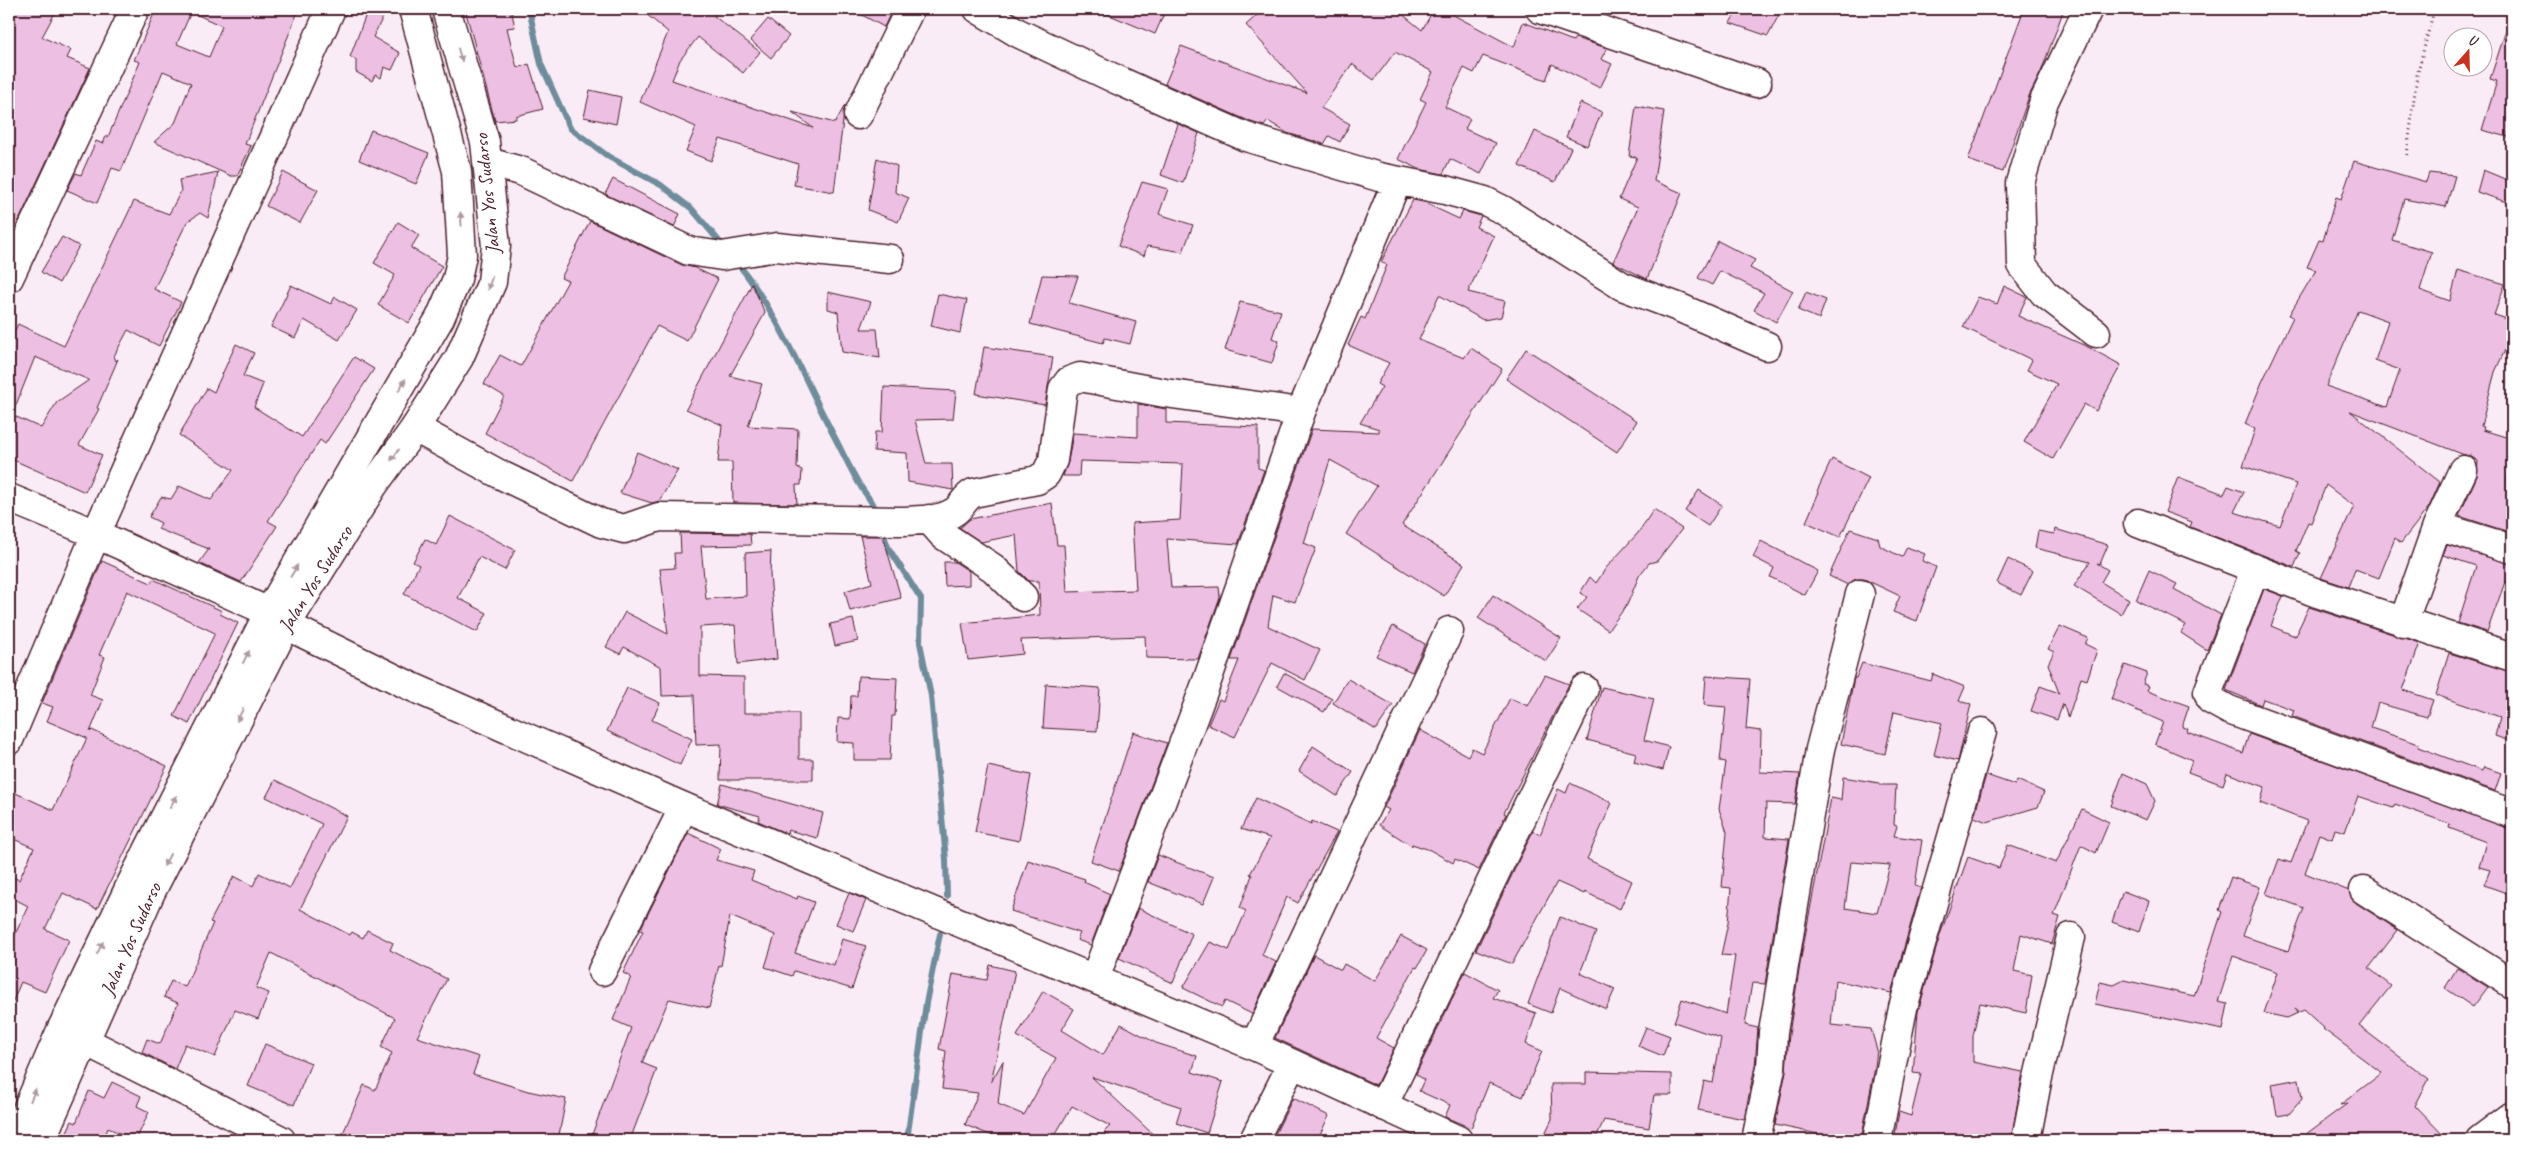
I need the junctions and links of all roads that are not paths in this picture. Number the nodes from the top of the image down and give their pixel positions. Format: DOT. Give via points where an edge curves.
graph roads {
  1 [pos="136,9"];
  2 [pos="331,9"];
  3 [pos="413,9"];
  4 [pos="446,9"];
  5 [pos="910,9"];
  6 [pos="978,9"];
  7 [pos="1540,9"];
  8 [pos="2088,9"];
  9 [pos="1756,83"];
  10 [pos="858,115"];
  11 [pos="488,162"];
  12 [pos="1397,181"];
  13 [pos="890,259"];
  14 [pos="9,278"];
  15 [pos="2096,333"];
  16 [pos="1767,346"];
  17 [pos="1301,412"];
  18 [pos="415,428"];
  19 [pos="2463,470"];
  20 [pos="362,480"];
  21 [pos="9,498"];
  22 [pos="929,519"];
  23 [pos="2138,523"];
  24 [pos="2437,526"];
  25 [pos="96,534"];
  26 [pos="2512,549"];
  27 [pos="2254,570"];
  28 [pos="1860,594"];
  29 [pos="1023,597"];
  30 [pos="278,619"];
  31 [pos="2403,622"];
  32 [pos="1449,631"];
  33 [pos="2512,657"];
  34 [pos="1584,689"];
  35 [pos="1982,732"];
  36 [pos="9,740"];
  37 [pos="684,807"];
  38 [pos="2512,814"];
  39 [pos="2364,890"];
  40 [pos="2071,937"];
  41 [pos="602,971"];
  42 [pos="1095,978"];
  43 [pos="2512,984"];
  44 [pos="85,1041"];
  45 [pos="1254,1046"];
  46 [pos="1292,1064"];
  47 [pos="1383,1106"];
  48 [pos="2512,1116"];
  49 [pos="14,1140"];
  50 [pos="41,1140"];
  51 [pos="281,1140"];
  52 [pos="1254,1140"];
  53 [pos="1458,1140"];
  54 [pos="1756,1140"];
  55 [pos="1878,1140"];
  56 [pos="2026,1140"];
  57 [pos="2480,1140"];
  1 -- 14 [label="main road"];
  2 -- 25 [label="main road"];
  20 -- 3 [label="main road, Jalan Yos Sudarso, one-way" via="440,318 457,279 462,256 457,171"];
  4 -- 11 [label="main road, Jalan Yos Sudarso, one-way" via="478,116"];
  5 -- 10 [label="main road"];
  6 -- 12 [label="main road" via="1018,33 1202,118 1302,155"];
  7 -- 9 [label="main road"];
  8 -- 15 [label="main road" via="2044,101 2020,183 2022,265 2044,293"];
  11 -- 13 [label="main road" via="521,171 689,252 732,254 777,247"];
  11 -- 18 [label="main road, Jalan Yos Sudarso, one-way" via="496,246 492,282 459,358"];
  12 -- 16 [label="main road" via="1485,201 1622,286"];
  12 -- 17 [label="main road"];
  17 -- 22 [label="main road" via="1165,393 1080,377 1069,381 1063,390 1053,460 1046,474 1036,480 973,493 953,513"];
  17 -- 42 [label="main road" via="1207,680"];
  18 -- 20 [label="main road, Jalan Yos Sudarso, one-way"];
  18 -- 22 [label="main road" via="501,475 601,523 624,529 659,517"];
  19 -- 24 [label="main road"];
  20 -- 30 [label="main road, Jalan Yos Sudarso"];
  21 -- 25 [label="main road"];
  22 -- 29 [label="main road" via="943,535 993,568"];
  23 -- 27 [label="main road"];
  24 -- 26 [label="main road"];
  24 -- 31 [label="main road"];
  25 -- 30 [label="main road"];
  25 -- 36 [label="main road"];
  27 -- 31 [label="main road"];
  27 -- 38 [label="main road" via="2208,692 2211,700 2229,710"];
  28 -- 54 [label="main road" via="1820,749"];
  30 -- 37 [label="main road" via="410,686"];
  30 -- 44 [label="main road, Jalan Yos Sudarso, one-way"];
  49 -- 30 [label="main road, Jalan Yos Sudarso, one-way" via="106,935"];
  31 -- 33 [label="main road"];
  32 -- 45 [label="main road"];
  34 -- 47 [label="main road"];
  35 -- 55 [label="main road" via="1903,1008"];
  37 -- 41 [label="main road"];
  37 -- 42 [label="main road"];
  39 -- 43 [label="main road"];
  40 -- 56 [label="main road"];
  42 -- 45 [label="main road"];
  44 -- 50 [label="main road, Jalan Yos Sudarso"];
  44 -- 51 [label="main road"];
  45 -- 46 [label="main road"];
  46 -- 47 [label="main road"];
  46 -- 52 [label="main road"];
  47 -- 53 [label="main road"];
  48 -- 57 [label="main road"];
}
